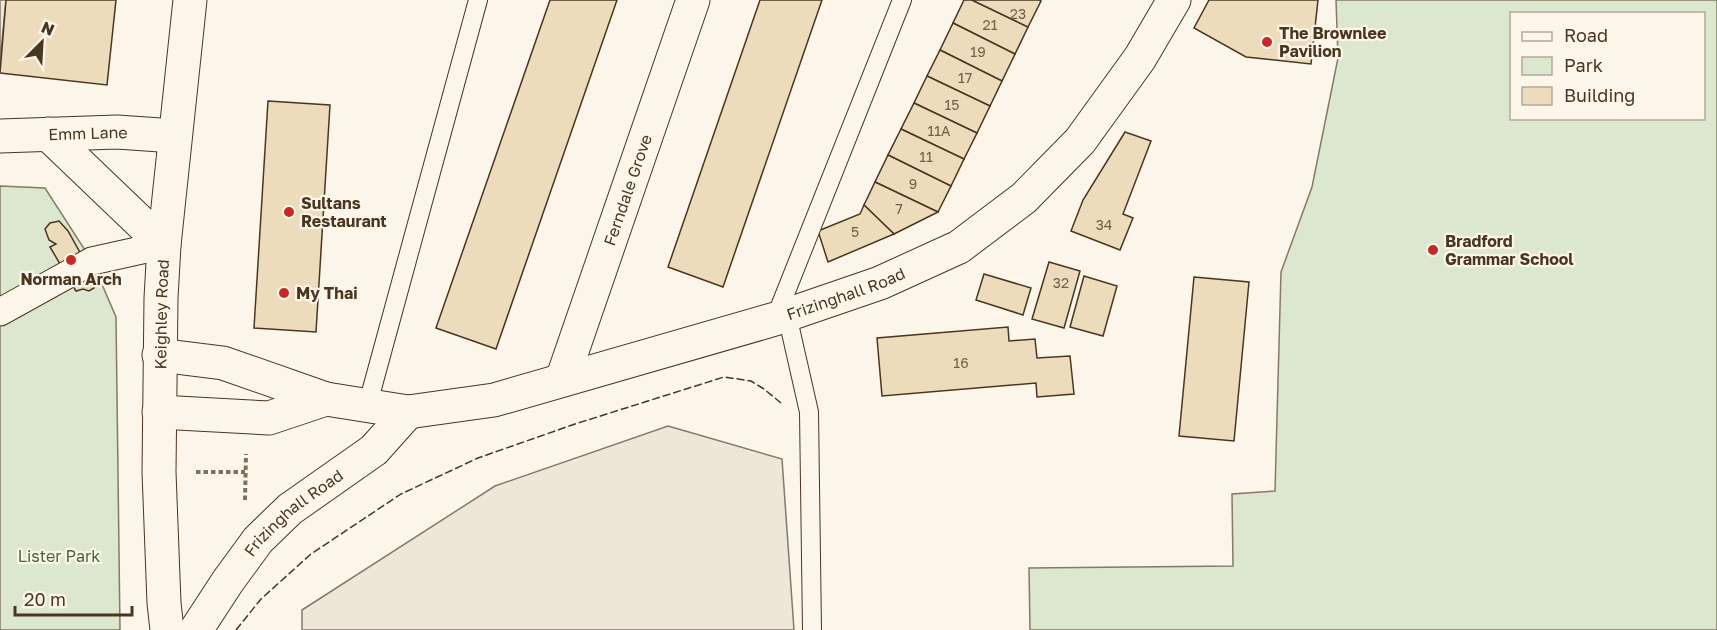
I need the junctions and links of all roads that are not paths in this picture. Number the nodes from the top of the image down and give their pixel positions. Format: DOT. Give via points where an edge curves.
graph roads {
  1 [pos="190,0"];
  2 [pos="478,0"];
  3 [pos="693,0"];
  4 [pos="902,0"];
  5 [pos="1174,0"];
  6 [pos="48,135"];
  7 [pos="0,136"];
  8 [pos="176,136"];
  9 [pos="164,245"];
  10 [pos="0,312"];
  11 [pos="781,317"];
  12 [pos="159,355"];
  13 [pos="562,380"];
  14 [pos="326,399"];
  15 [pos="367,407"];
  16 [pos="159,412"];
  17 [pos="408,412"];
  18 [pos="167,630"];
  19 [pos="196,630"];
  20 [pos="813,630"];
  1 -- 8 [label="main road, Keighley Road"];
  2 -- 15 [label="lane"];
  3 -- 13 [label="main road, Ferndale Grove"];
  4 -- 11 [label="lane"];
  5 -- 11 [label="main road, Frizinghall Road" via="1140,58 1080,141 1024,198 958,247 880,283"];
  6 -- 7 [label="main road, Emm Lane"];
  6 -- 8 [label="main road, Emm Lane" via="117,132"];
  6 -- 9 [label="main road"];
  8 -- 9 [label="main road, Keighley Road"];
  9 -- 10 [label="street" via="92,261"];
  9 -- 12 [label="main road, Keighley Road"];
  11 -- 13 [label="main road, Frizinghall Road"];
  11 -- 20 [label="lane" via="809,412"];
  12 -- 14 [label="main road, Frizinghall Road" via="223,363"];
  12 -- 16 [label="main road, Keighley Road"];
  13 -- 17 [label="main road, Frizinghall Road" via="494,400"];
  14 -- 15 [label="main road, Frizinghall Road"];
  14 -- 16 [label="main road, Frizinghall Road" via="268,418"];
  15 -- 17 [label="main road, Frizinghall Road"];
  16 -- 18 [label="main road, Keighley Road"];
  17 -- 19 [label="main road, Frizinghall Road" via="374,450 290,509 258,540"];
}
